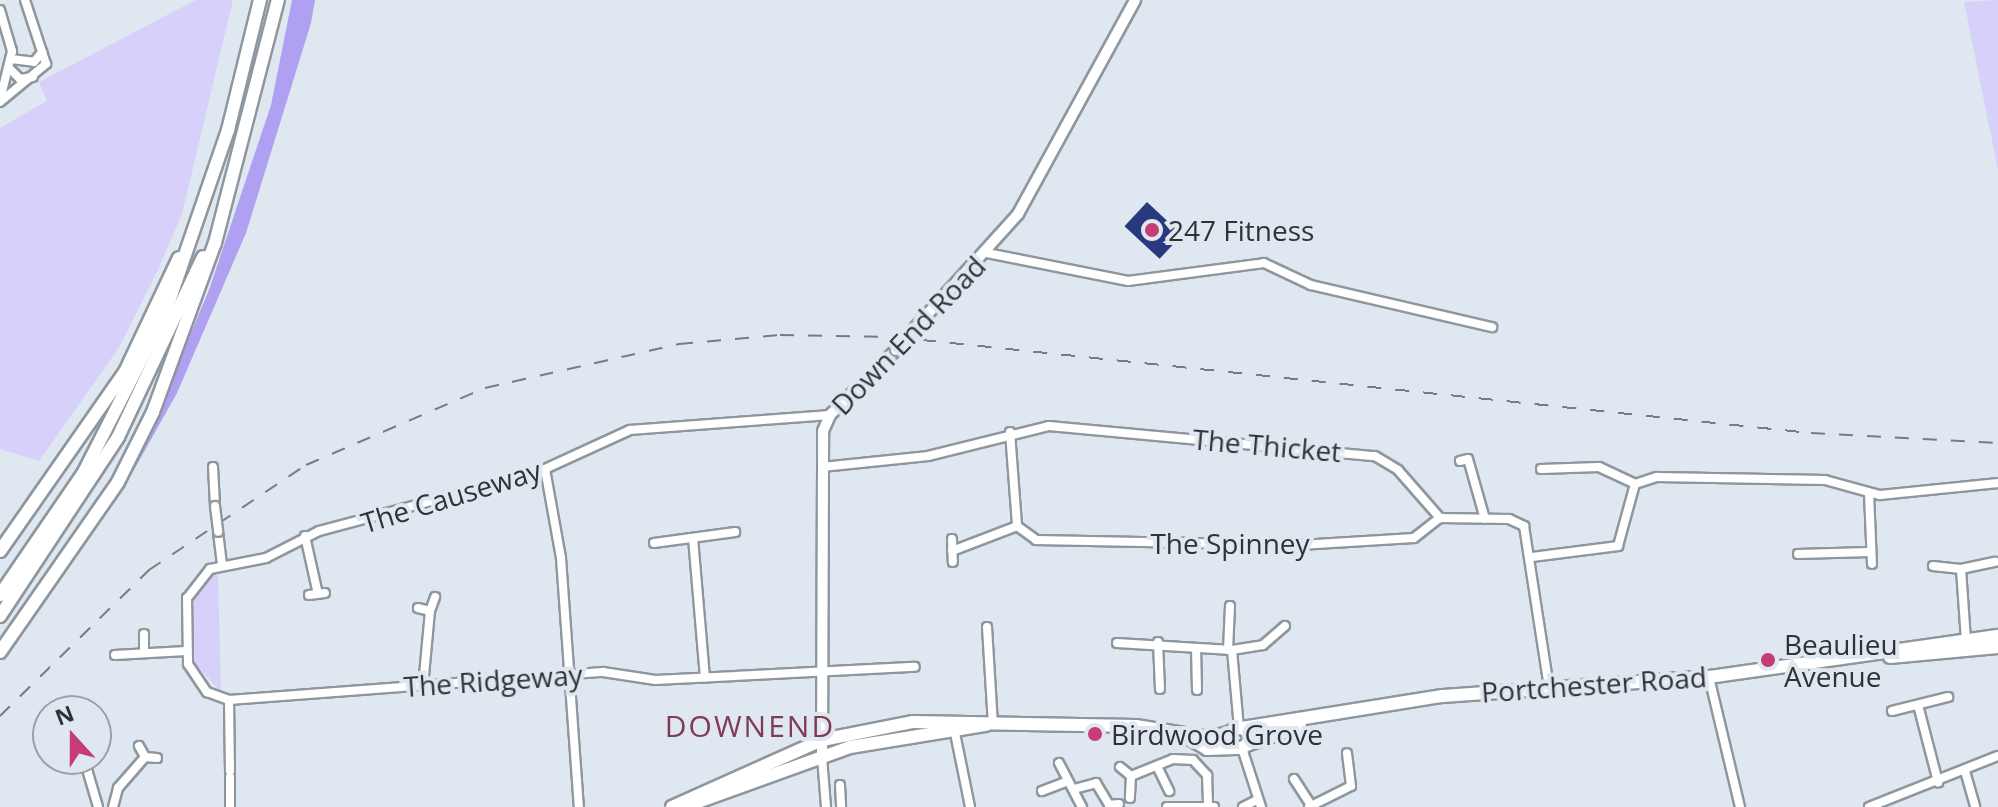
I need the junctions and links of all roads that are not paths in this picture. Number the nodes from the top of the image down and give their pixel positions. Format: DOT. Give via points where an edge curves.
graph roads {
  1 [pos="25,0"];
  2 [pos="260,0"];
  3 [pos="278,0"];
  4 [pos="1135,0"];
  5 [pos="0,10"];
  6 [pos="42,52"];
  7 [pos="11,59"];
  8 [pos="11,70"];
  9 [pos="39,74"];
  10 [pos="0,101"];
  11 [pos="207,197"];
  12 [pos="225,202"];
  13 [pos="987,253"];
  14 [pos="1492,327"];
  15 [pos="830,415"];
  16 [pos="1010,432"];
  17 [pos="1465,449"];
  18 [pos="213,467"];
  19 [pos="822,467"];
  20 [pos="545,469"];
  21 [pos="1541,469"];
  22 [pos="1851,474"];
  23 [pos="1998,483"];
  24 [pos="1635,484"];
  25 [pos="1848,485"];
  26 [pos="1869,493"];
  27 [pos="1440,518"];
  28 [pos="1485,519"];
  29 [pos="1017,526"];
  30 [pos="735,532"];
  31 [pos="305,536"];
  32 [pos="693,538"];
  33 [pos="952,539"];
  34 [pos="654,543"];
  35 [pos="0,550"];
  36 [pos="952,551"];
  37 [pos="1870,552"];
  38 [pos="1798,554"];
  39 [pos="1532,557"];
  40 [pos="953,562"];
  41 [pos="1995,562"];
  42 [pos="222,564"];
  43 [pos="1872,564"];
  44 [pos="1933,566"];
  45 [pos="1961,569"];
  46 [pos="317,594"];
  47 [pos="0,595"];
  48 [pos="435,597"];
  49 [pos="1230,606"];
  50 [pos="418,608"];
  51 [pos="430,611"];
  52 [pos="0,616"];
  53 [pos="1285,626"];
  54 [pos="987,627"];
  55 [pos="144,634"];
  56 [pos="1998,636"];
  57 [pos="1966,640"];
  58 [pos="1158,642"];
  59 [pos="1117,643"];
  60 [pos="1998,647"];
  61 [pos="1196,648"];
  62 [pos="1230,650"];
  63 [pos="144,651"];
  64 [pos="186,651"];
  65 [pos="0,652"];
  66 [pos="115,655"];
  67 [pos="1876,657"];
  68 [pos="915,667"];
  69 [pos="828,670"];
  70 [pos="569,674"];
  71 [pos="705,677"];
  72 [pos="1709,677"];
  73 [pos="423,686"];
  74 [pos="1549,687"];
  75 [pos="1160,689"];
  76 [pos="1197,690"];
  77 [pos="1948,697"];
  78 [pos="229,700"];
  79 [pos="1918,705"];
  80 [pos="1892,711"];
  81 [pos="1313,719"];
  82 [pos="991,724"];
  83 [pos="1238,729"];
  84 [pos="955,733"];
  85 [pos="1184,735"];
  86 [pos="822,740"];
  87 [pos="139,746"];
  88 [pos="1241,747"];
  89 [pos="1347,753"];
  90 [pos="1998,756"];
  91 [pos="145,757"];
  92 [pos="822,757"];
  93 [pos="157,758"];
  94 [pos="1059,763"];
  95 [pos="1157,766"];
  96 [pos="1120,767"];
  97 [pos="1965,771"];
  98 [pos="89,775"];
  99 [pos="1131,776"];
  100 [pos="1294,779"];
  101 [pos="1066,782"];
  102 [pos="1938,782"];
  103 [pos="840,785"];
  104 [pos="1074,789"];
  105 [pos="1042,791"];
  106 [pos="1169,791"];
  107 [pos="1130,798"];
  108 [pos="1328,803"];
  109 [pos="1119,804"];
  110 [pos="1259,804"];
  111 [pos="580,806"];
  112 [pos="843,806"];
  113 [pos="1174,806"];
  114 [pos="1211,806"];
  115 [pos="1310,806"];
  116 [pos="98,807"];
  117 [pos="113,807"];
  118 [pos="230,807"];
  119 [pos="672,807"];
  120 [pos="683,807"];
  121 [pos="826,807"];
  122 [pos="970,807"];
  123 [pos="1082,807"];
  124 [pos="1243,807"];
  125 [pos="1740,807"];
  126 [pos="1869,807"];
  127 [pos="1975,807"];
  1 -- 6 [label="street"];
  2 -- 11 [label="main road"];
  3 -- 12 [label="main road"];
  4 -- 13 [label="street, Down End Road" via="1097,80"];
  5 -- 7 [label="street"];
  6 -- 7 [label="street" via="34,62"];
  6 -- 9 [label="street" via="46,64"];
  7 -- 8 [label="street"];
  8 -- 9 [label="street" via="24,80"];
  8 -- 10 [label="street"];
  9 -- 10 [label="street"];
  11 -- 35 [label="main road" via="125,372"];
  11 -- 47 [label="main road" via="136,379 83,474"];
  12 -- 52 [label="main road" via="146,386"];
  12 -- 65 [label="main road" via="192,311 135,450"];
  13 -- 14 [label="street" via="1138,281 1264,263 1311,285"];
  13 -- 15 [label="street, Down End Road, bridge"];
  15 -- 19 [label="street, Down End Road"];
  15 -- 20 [label="street, The Causeway" via="630,430"];
  16 -- 19 [label="street, The Thicket" via="928,456"];
  16 -- 27 [label="street, The Thicket" via="1072,426 1375,456 1398,470"];
  16 -- 29 [label="street"];
  17 -- 28 [label="street"];
  18 -- 42 [label="street, bridge"];
  19 -- 69 [label="street, Down End Road"];
  20 -- 31 [label="street, The Causeway"];
  20 -- 70 [label="street" via="558,529"];
  21 -- 24 [label="street" via="1599,467"];
  22 -- 25 [label="street"];
  23 -- 26 [label="street"];
  24 -- 25 [label="street" via="1668,476"];
  24 -- 39 [label="street" via="1618,546"];
  25 -- 26 [label="street"];
  26 -- 37 [label="street"];
  27 -- 28 [label="street"];
  27 -- 29 [label="street, The Spinney" via="1414,538 1300,545 1036,540"];
  28 -- 39 [label="street" via="1521,522"];
  29 -- 36 [label="street"];
  30 -- 32 [label="street"];
  31 -- 42 [label="street, The Causeway" via="266,558"];
  31 -- 46 [label="street"];
  32 -- 34 [label="street"];
  32 -- 71 [label="street"];
  33 -- 36 [label="street"];
  36 -- 40 [label="street"];
  37 -- 38 [label="street"];
  37 -- 43 [label="street"];
  39 -- 74 [label="street"];
  41 -- 45 [label="street"];
  42 -- 64 [label="street" via="198,577 187,598"];
  44 -- 45 [label="street"];
  45 -- 57 [label="street"];
  48 -- 51 [label="street"];
  49 -- 62 [label="street"];
  50 -- 51 [label="street"];
  51 -- 73 [label="street"];
  53 -- 62 [label="street" via="1263,645"];
  54 -- 82 [label="street"];
  55 -- 63 [label="street"];
  56 -- 57 [label="main road, Portchester Road"];
  57 -- 67 [label="main road, Portchester Road"];
  58 -- 59 [label="street"];
  58 -- 61 [label="street"];
  58 -- 75 [label="street"];
  60 -- 67 [label="main road, Portchester Road"];
  61 -- 62 [label="street"];
  61 -- 76 [label="street"];
  62 -- 83 [label="street"];
  63 -- 64 [label="street"];
  63 -- 66 [label="street"];
  64 -- 78 [label="street" via="198,684"];
  67 -- 72 [label="main road, Portchester Road"];
  68 -- 69 [label="street, The Ridgeway"];
  69 -- 71 [label="street, The Ridgeway"];
  69 -- 86 [label="street, Down End Road"];
  70 -- 71 [label="street, The Ridgeway"];
  70 -- 73 [label="street, The Ridgeway"];
  70 -- 111 [label="street"];
  72 -- 74 [label="main road, Portchester Road"];
  72 -- 125 [label="street"];
  73 -- 78 [label="street, The Ridgeway"];
  74 -- 81 [label="main road, Portchester Road"];
  77 -- 79 [label="street"];
  78 -- 118 [label="street"];
  79 -- 80 [label="street"];
  79 -- 102 [label="street"];
  81 -- 83 [label="main road, Portchester Road"];
  81 -- 88 [label="main road, Portchester Road"];
  82 -- 84 [label="main road, Portchester Road"];
  82 -- 85 [label="main road, Portchester Road" via="1136,726"];
  82 -- 86 [label="main road, Portchester Road" via="913,722"];
  83 -- 85 [label="main road, Portchester Road"];
  83 -- 88 [label="main road"];
  84 -- 92 [label="main road, Portchester Road" via="871,742"];
  84 -- 122 [label="street"];
  85 -- 88 [label="main road, Portchester Road" via="1202,748"];
  86 -- 92 [label="street, Down End Road"];
  86 -- 119 [label="main road, Portchester Road"];
  87 -- 91 [label="street"];
  88 -- 110 [label="street"];
  89 -- 108 [label="street" via="1353,783"];
  90 -- 97 [label="street"];
  91 -- 93 [label="street"];
  91 -- 117 [label="street" via="118,788"];
  92 -- 120 [label="main road, Portchester Road"];
  92 -- 121 [label="street"];
  94 -- 101 [label="street"];
  95 -- 99 [label="street"];
  95 -- 106 [label="street"];
  95 -- 114 [label="street" via="1184,757 1197,762 1207,775"];
  96 -- 99 [label="street"];
  97 -- 102 [label="street"];
  97 -- 127 [label="street"];
  98 -- 116 [label="street"];
  99 -- 107 [label="street"];
  100 -- 115 [label="street"];
  101 -- 104 [label="street"];
  101 -- 105 [label="street"];
  102 -- 126 [label="street"];
  103 -- 112 [label="street"];
  104 -- 109 [label="street" via="1096,783 1109,805"];
  104 -- 123 [label="street"];
  108 -- 115 [label="street"];
  110 -- 124 [label="street"];
  113 -- 114 [label="street"];
}
